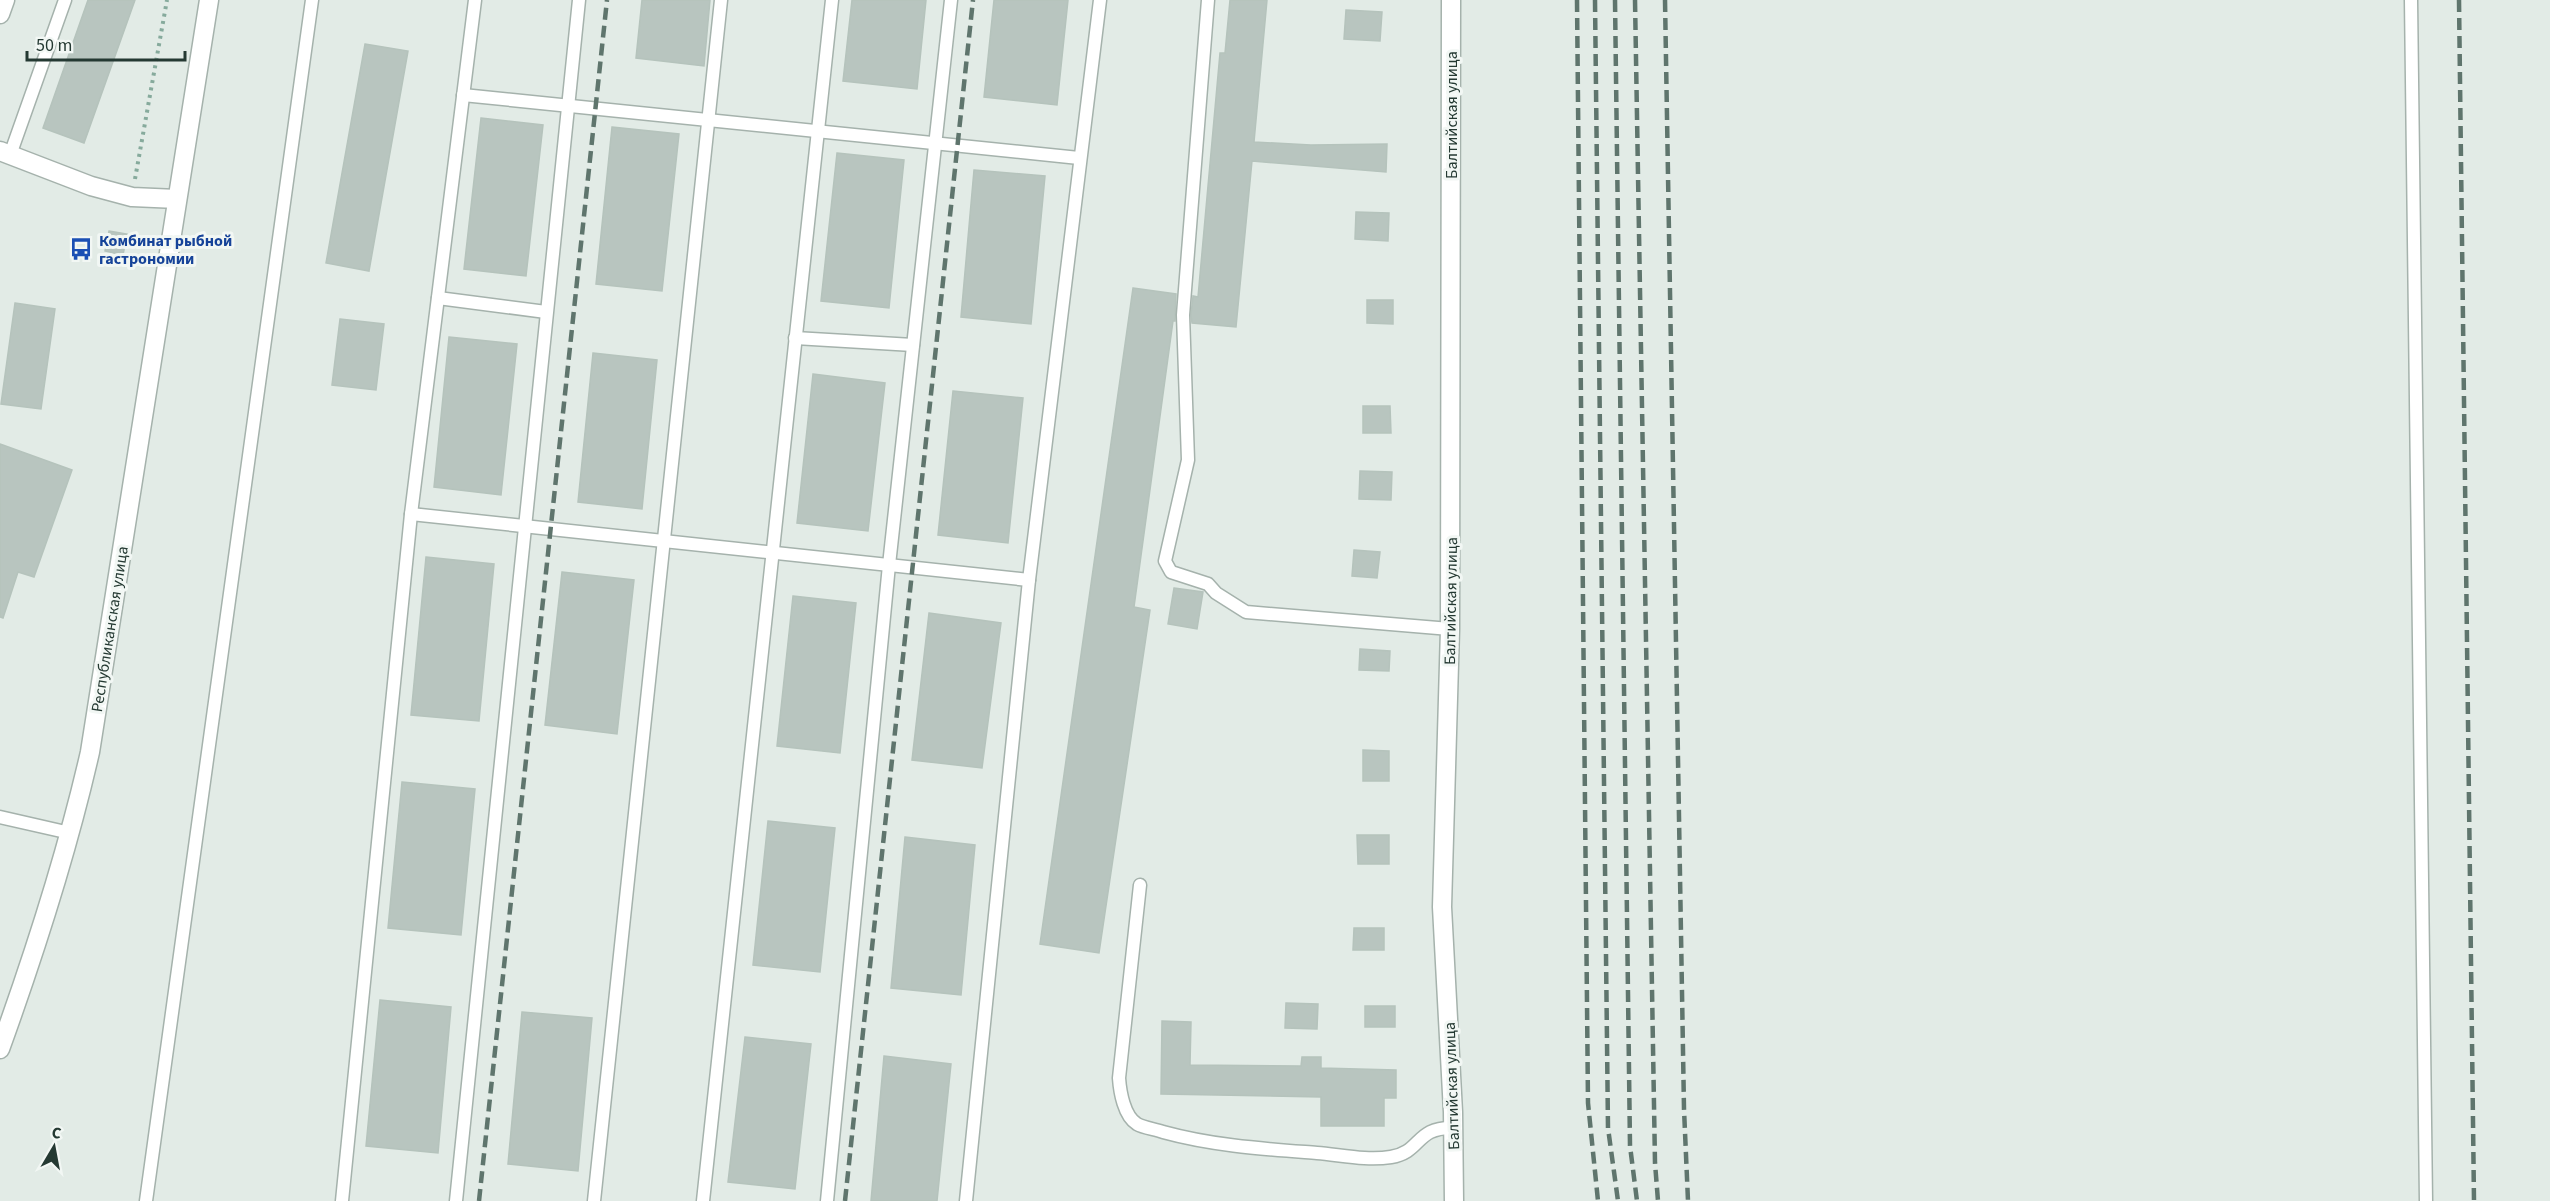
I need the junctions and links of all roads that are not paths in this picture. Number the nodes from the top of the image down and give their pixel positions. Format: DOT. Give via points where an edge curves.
graph roads {
  1 [pos="5,0"];
  2 [pos="65,0"];
  3 [pos="209,0"];
  4 [pos="312,0"];
  5 [pos="475,0"];
  6 [pos="579,0"];
  7 [pos="721,0"];
  8 [pos="832,0"];
  9 [pos="951,0"];
  10 [pos="1100,0"];
  11 [pos="1208,0"];
  12 [pos="1451,0"];
  13 [pos="2411,0"];
  14 [pos="0,14"];
  15 [pos="463,95"];
  16 [pos="568,105"];
  17 [pos="708,120"];
  18 [pos="818,131"];
  19 [pos="935,143"];
  20 [pos="5,153"];
  21 [pos="1079,158"];
  22 [pos="177,199"];
  23 [pos="438,298"];
  24 [pos="546,312"];
  25 [pos="795,338"];
  26 [pos="913,345"];
  27 [pos="411,514"];
  28 [pos="524,526"];
  29 [pos="664,541"];
  30 [pos="772,552"];
  31 [pos="889,565"];
  32 [pos="1029,580"];
  33 [pos="1450,629"];
  34 [pos="0,817"];
  35 [pos="70,833"];
  36 [pos="1140,885"];
  37 [pos="0,1049"];
  38 [pos="1454,1128"];
  39 [pos="146,1201"];
  40 [pos="342,1201"];
  41 [pos="456,1201"];
  42 [pos="594,1201"];
  43 [pos="703,1201"];
  44 [pos="828,1201"];
  45 [pos="966,1201"];
  46 [pos="1454,1201"];
  47 [pos="2426,1201"];
  1 -- 14 [label="street"];
  2 -- 20 [label="lane"];
  3 -- 22 [label="street, Республиканская улица"];
  4 -- 39 [label="lane"];
  5 -- 15 [label="lane"];
  6 -- 16 [label="lane"];
  7 -- 17 [label="lane"];
  8 -- 18 [label="lane"];
  9 -- 19 [label="lane"];
  10 -- 21 [label="lane"];
  11 -- 33 [label="lane" via="1183,315 1188,460 1165,561 1171,572 1208,584 1246,612"];
  12 -- 33 [label="street, Балтийская улица"];
  13 -- 47 [label="lane"];
  15 -- 16 [label="lane"];
  15 -- 23 [label="lane"];
  16 -- 17 [label="lane"];
  16 -- 24 [label="lane"];
  17 -- 18 [label="lane"];
  17 -- 29 [label="lane"];
  18 -- 19 [label="lane"];
  18 -- 25 [label="lane"];
  19 -- 21 [label="lane"];
  19 -- 26 [label="lane"];
  20 -- 22 [label="street" via="91,186 132,197"];
  21 -- 32 [label="lane"];
  22 -- 35 [label="street, Республиканская улица" via="90,752"];
  23 -- 24 [label="lane"];
  23 -- 27 [label="lane"];
  24 -- 28 [label="lane"];
  25 -- 26 [label="lane"];
  25 -- 30 [label="lane"];
  26 -- 31 [label="lane"];
  27 -- 28 [label="lane"];
  27 -- 40 [label="lane"];
  28 -- 29 [label="lane"];
  28 -- 41 [label="lane"];
  29 -- 30 [label="lane"];
  29 -- 42 [label="lane"];
  30 -- 31 [label="lane"];
  30 -- 43 [label="lane"];
  31 -- 32 [label="lane"];
  31 -- 44 [label="lane"];
  32 -- 45 [label="lane"];
  33 -- 38 [label="street, Балтийская улица" via="1442,907"];
  34 -- 35 [label="lane"];
  35 -- 37 [label="street, Республиканская улица"];
  36 -- 38 [label="lane" via="1119,1078 1127,1109 1137,1124 1190,1139 1368,1158 1403,1155 1429,1130"];
  38 -- 46 [label="street, Балтийская улица"];
}
